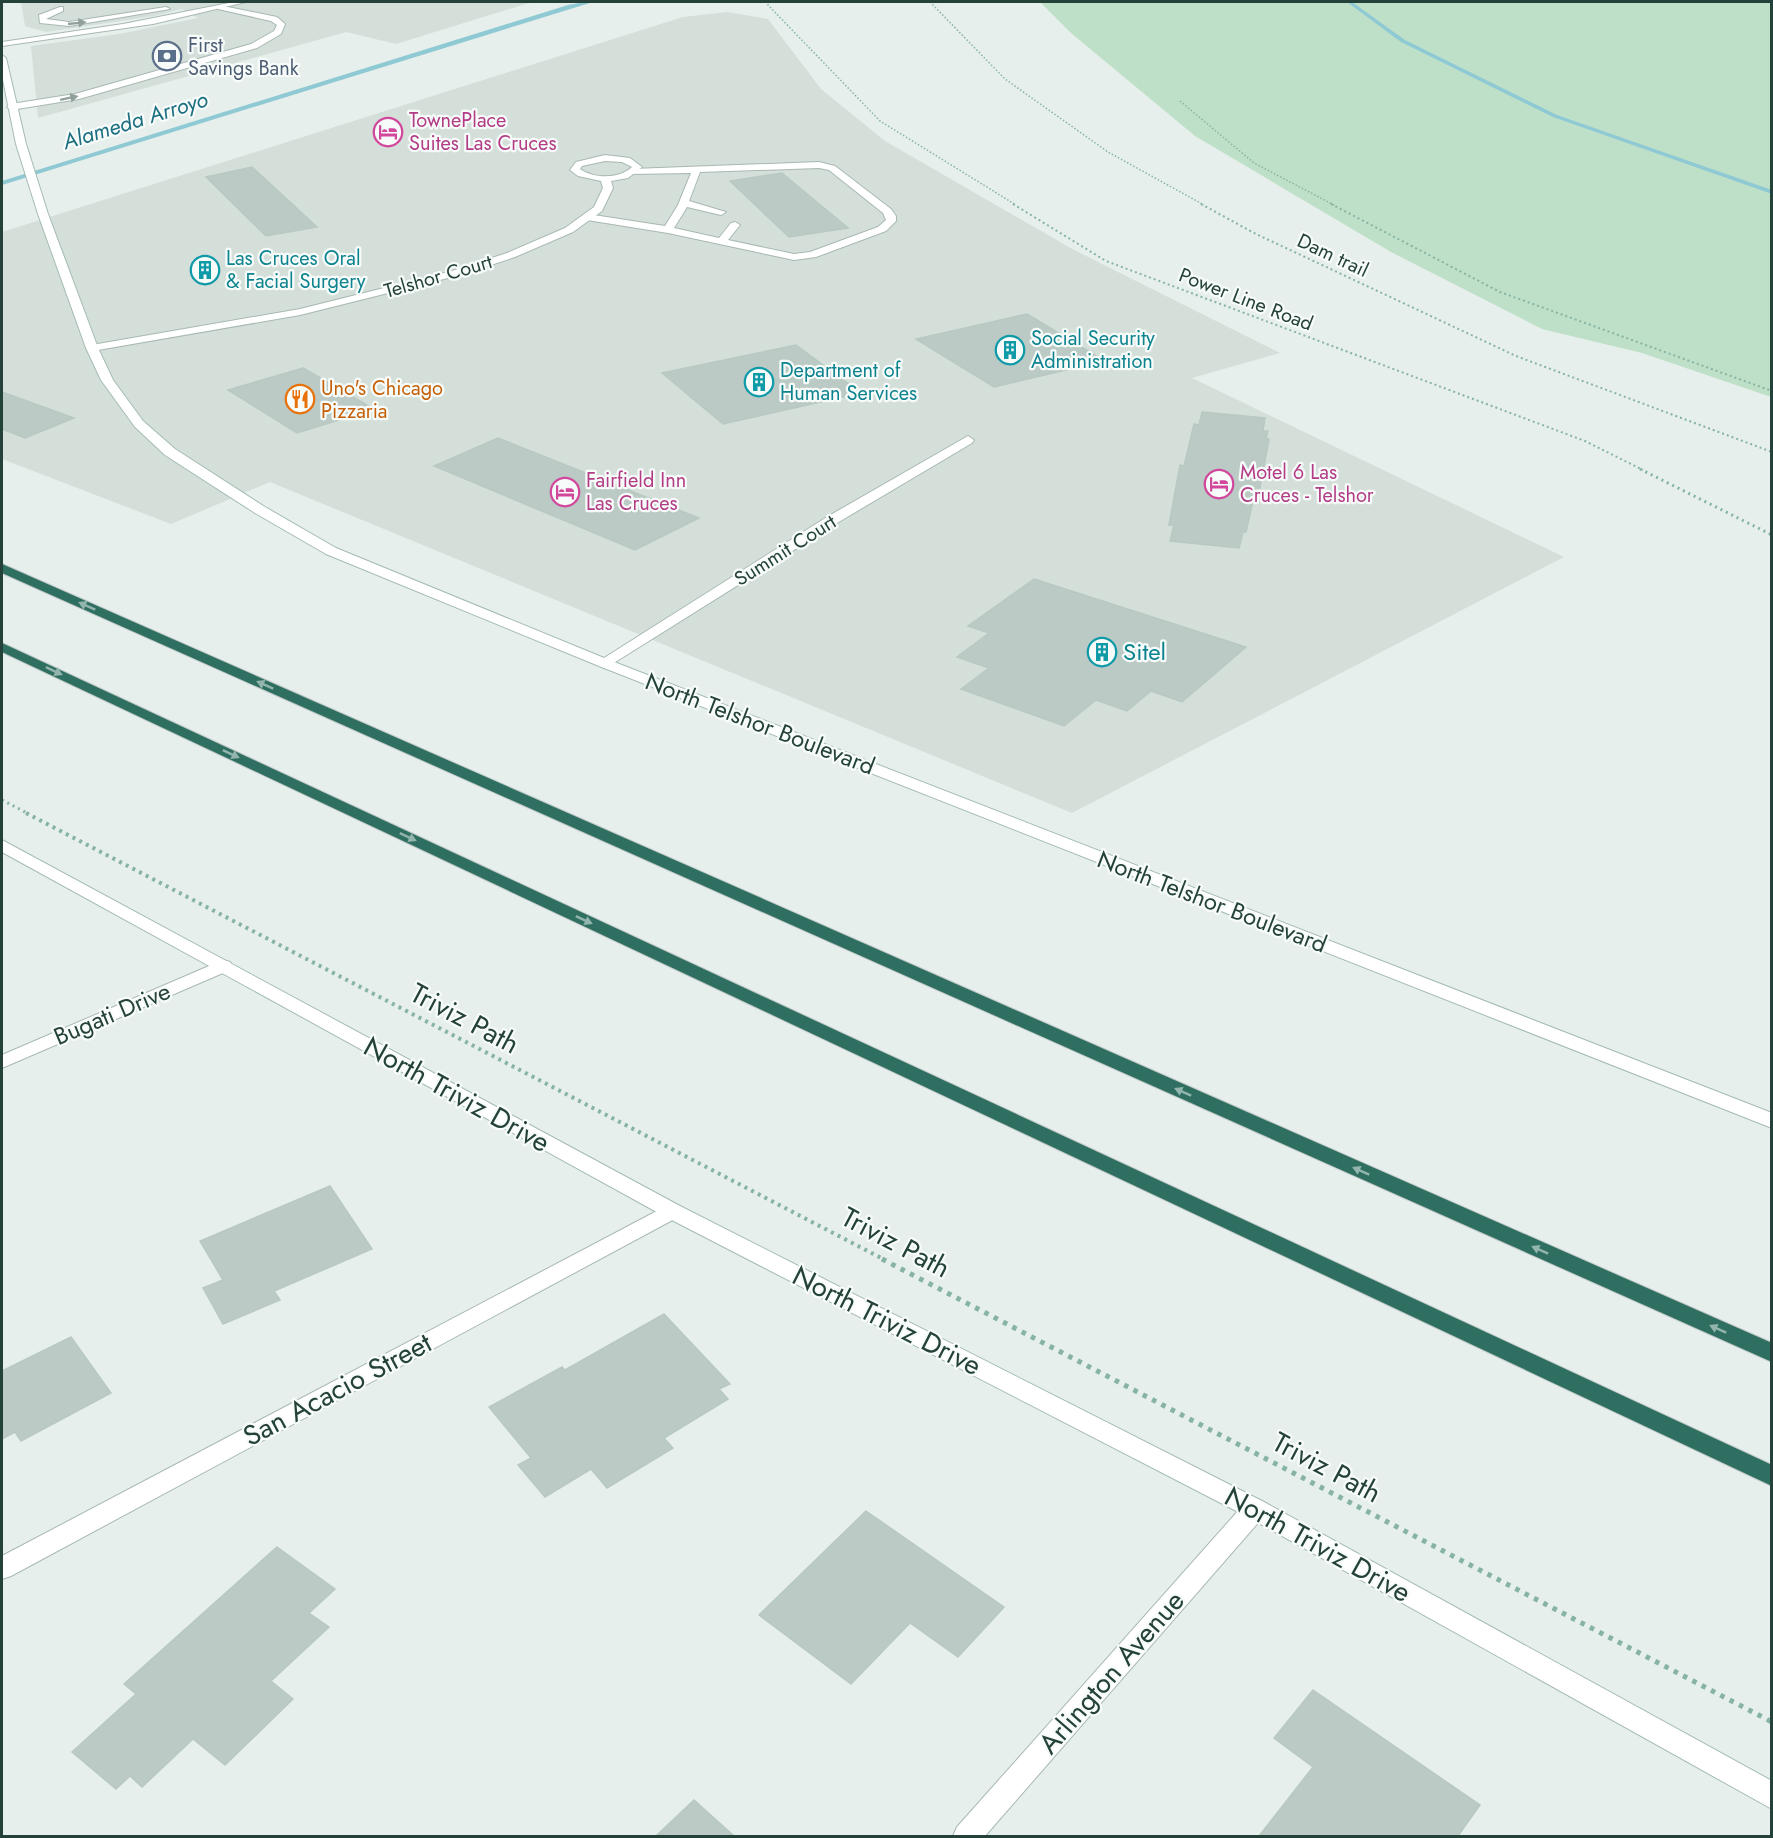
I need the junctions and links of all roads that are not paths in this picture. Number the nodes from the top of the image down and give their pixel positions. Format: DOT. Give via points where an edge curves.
graph roads {
  1 [pos="242,2"];
  2 [pos="221,7"];
  3 [pos="60,9"];
  4 [pos="166,9"];
  5 [pos="2,44"];
  6 [pos="2,58"];
  7 [pos="11,107"];
  8 [pos="696,171"];
  9 [pos="633,172"];
  10 [pos="605,178"];
  11 [pos="684,203"];
  12 [pos="721,212"];
  13 [pos="587,217"];
  14 [pos="735,225"];
  15 [pos="668,230"];
  16 [pos="721,242"];
  17 [pos="92,348"];
  18 [pos="968,440"];
  19 [pos="2,568"];
  20 [pos="2,647"];
  21 [pos="604,663"];
  22 [pos="2,845"];
  23 [pos="223,966"];
  24 [pos="2,1062"];
  25 [pos="1772,1121"];
  26 [pos="672,1211"];
  27 [pos="1772,1353"];
  28 [pos="1772,1476"];
  29 [pos="1255,1509"];
  30 [pos="2,1568"];
  31 [pos="1772,1796"];
  32 [pos="967,1836"];
  1 -- 2 [label="street"];
  2 -- 5 [label="street" via="94,33"];
  7 -- 2 [label="street, one-way" via="76,97 254,46 278,32 280,24 274,19"];
  3 -- 4 [label="street, one-way" via="44,14 43,21 76,23"];
  6 -- 7 [label="street, North Telshor Boulevard"];
  7 -- 17 [label="street, North Telshor Boulevard" via="51,238"];
  8 -- 9 [label="street"];
  8 -- 11 [label="street"];
  8 -- 16 [label="street" via="827,166 891,216 882,229 805,257"];
  9 -- 10 [label="street"];
  9 -- 10 [label="street" via="636,164 615,158 594,159 575,167 585,176"];
  10 -- 13 [label="street, Telshor Court" via="608,188 598,209"];
  11 -- 12 [label="street"];
  11 -- 15 [label="street"];
  13 -- 15 [label="street"];
  13 -- 17 [label="street, Telshor Court" via="569,230 511,255 384,293 231,325"];
  14 -- 16 [label="street"];
  15 -- 16 [label="street"];
  17 -- 21 [label="street, North Telshor Boulevard" via="108,380 139,424 204,476 331,551"];
  18 -- 21 [label="street, Summit Court"];
  27 -- 19 [label="highway, one-way"];
  20 -- 28 [label="highway, one-way"];
  21 -- 25 [label="street, North Telshor Boulevard"];
  22 -- 23 [label="street, North Triviz Drive"];
  23 -- 24 [label="street, Bugati Drive"];
  23 -- 26 [label="street, North Triviz Drive"];
  26 -- 29 [label="street, North Triviz Drive"];
  26 -- 30 [label="street, San Acacio Street"];
  29 -- 31 [label="street, North Triviz Drive"];
  29 -- 32 [label="street, Arlington Avenue"];
}
